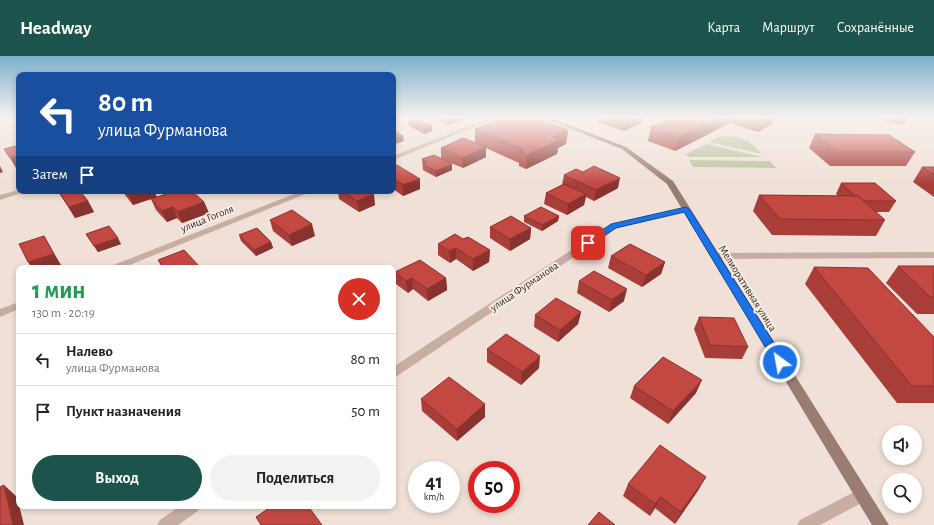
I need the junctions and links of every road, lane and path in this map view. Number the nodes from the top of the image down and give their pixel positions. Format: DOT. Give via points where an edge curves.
graph roads {
  1 [pos="439,140"];
  2 [pos="603,140"];
  3 [pos="396,157"];
  4 [pos="16,193"];
  5 [pos="301,194"];
  6 [pos="0,198"];
  7 [pos="686,210"];
  8 [pos="934,255"];
  9 [pos="714,256"];
  10 [pos="122,265"];
  11 [pos="16,306"];
  12 [pos="0,313"];
  13 [pos="396,371"];
  14 [pos="862,495"];
  15 [pos="189,509"];
  16 [pos="165,525"];
  17 [pos="805,525"];
  18 [pos="881,525"];
  1 -- 3 [label="street"];
  2 -- 7 [label="main road, Мелиоративная улица" via="624,148 670,183"];
  4 -- 6 [label="street"];
  5 -- 10 [label="street, улица Гоголя"];
  7 -- 9 [label="main road, Мелиоративная улица"];
  7 -- 13 [label="street, улица Фурманова" via="614,226"];
  8 -- 9 [label="street"];
  9 -- 14 [label="main road, Мелиоративная улица"];
  11 -- 12 [label="street"];
  14 -- 17 [label="street"];
  14 -- 18 [label="main road, Мелиоративная улица"];
  15 -- 16 [label="street"];
}
